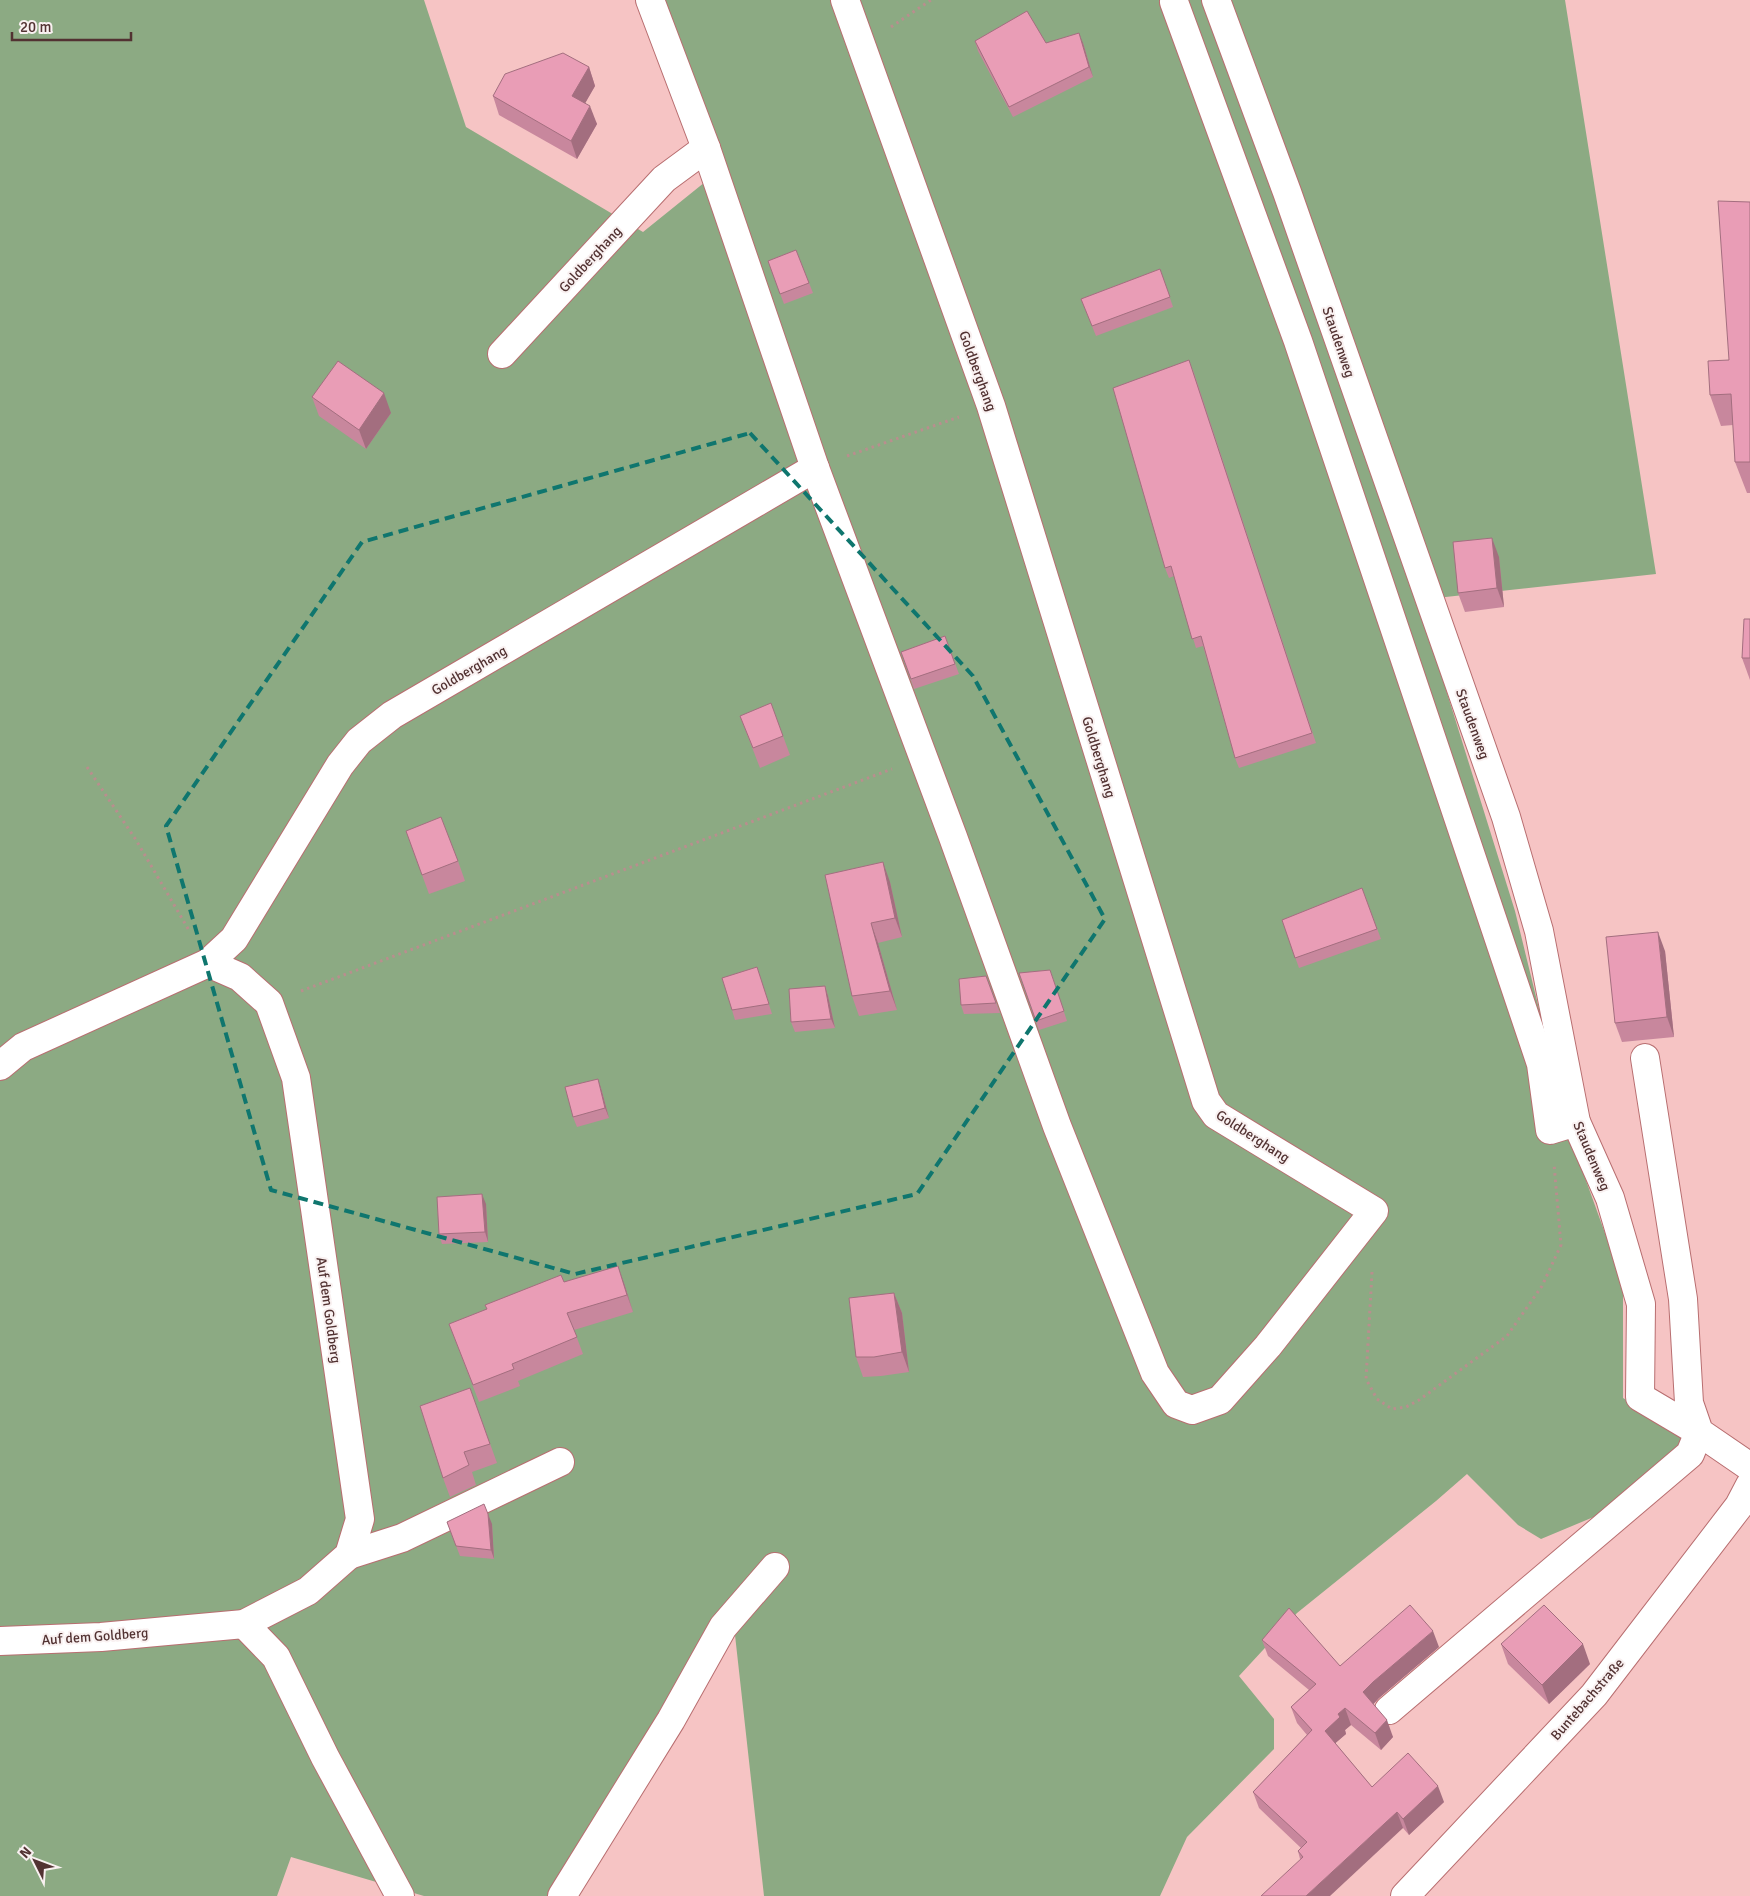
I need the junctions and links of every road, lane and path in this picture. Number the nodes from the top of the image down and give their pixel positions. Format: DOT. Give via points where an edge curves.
graph roads {
  1 [pos="650,0"];
  2 [pos="845,0"];
  3 [pos="931,0"];
  4 [pos="1216,0"];
  5 [pos="1174,2"];
  6 [pos="862,48"];
  7 [pos="706,148"];
  8 [pos="502,354"];
  9 [pos="991,406"];
  10 [pos="815,468"];
  11 [pos="922,757"];
  12 [pos="87,767"];
  13 [pos="208,963"];
  14 [pos="269,1003"];
  15 [pos="1645,1058"];
  16 [pos="0,1066"];
  17 [pos="1576,1122"];
  18 [pos="1550,1130"];
  19 [pos="1372,1268"];
  20 [pos="1699,1432"];
  21 [pos="560,1462"];
  22 [pos="1750,1467"];
  23 [pos="1750,1485"];
  24 [pos="349,1555"];
  25 [pos="775,1567"];
  26 [pos="244,1624"];
  27 [pos="0,1641"];
  28 [pos="1389,1710"];
  29 [pos="400,1896"];
  30 [pos="562,1896"];
  31 [pos="1405,1896"];
  1 -- 7 [label="street, Goldberghang"];
  2 -- 6 [label="street, Goldberghang"];
  3 -- 6 [label="path"];
  4 -- 17 [label="street, Staudenweg" via="1287,192 1506,817 1539,931"];
  5 -- 18 [label="street" via="1298,341 1542,1064"];
  6 -- 9 [label="street, Goldberghang"];
  7 -- 8 [label="street, Goldberghang" via="664,179"];
  7 -- 10 [label="street, Goldberghang"];
  9 -- 10 [label="path"];
  9 -- 11 [label="street, Goldberghang" via="1206,1101 1216,1115 1374,1211 1268,1346 1220,1400 1192,1410 1176,1404 1155,1373 1057,1126"];
  10 -- 11 [label="street, Goldberghang"];
  10 -- 13 [label="street, Goldberghang" via="392,716 358,741 340,765 234,939"];
  11 -- 14 [label="path"];
  12 -- 13 [label="path" via="136,840"];
  13 -- 14 [label="street, Auf dem Goldberg" via="240,977"];
  13 -- 16 [label="street" via="22,1048"];
  14 -- 24 [label="street, Auf dem Goldberg" via="296,1078 360,1519"];
  15 -- 20 [label="street" via="1683,1299 1689,1403"];
  17 -- 18 [label="street"];
  17 -- 20 [label="street, Staudenweg" via="1610,1198 1642,1304 1640,1397"];
  18 -- 19 [label="path" via="1561,1245 1542,1286 1507,1336 1406,1407 1392,1409 1377,1399 1366,1379"];
  20 -- 22 [label="street"];
  20 -- 28 [label="street" via="1690,1454"];
  21 -- 24 [label="street" via="402,1538"];
  23 -- 31 [label="street, Buntebachstraße" via="1738,1506 1594,1695"];
  24 -- 26 [label="street, Auf dem Goldberg" via="308,1591"];
  25 -- 30 [label="street" via="723,1627 671,1720"];
  26 -- 27 [label="street, Auf dem Goldberg" via="101,1637"];
  26 -- 29 [label="street" via="276,1657"];
}
